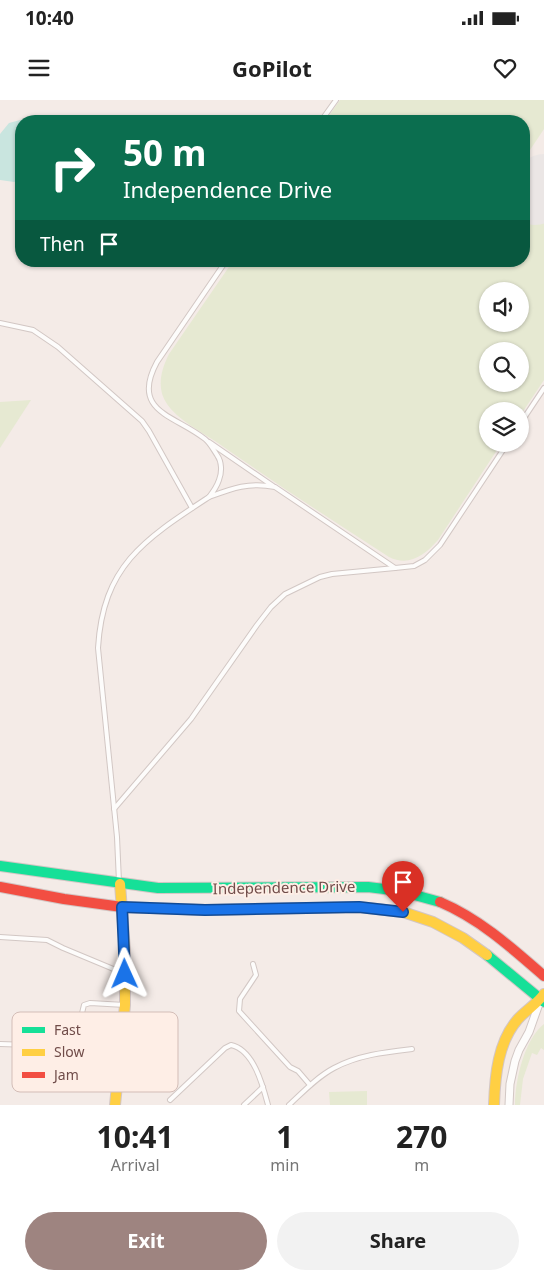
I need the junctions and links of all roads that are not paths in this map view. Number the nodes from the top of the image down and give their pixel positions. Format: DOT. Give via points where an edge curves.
graph roads {
  1 [pos="336,100"];
  2 [pos="325,115"];
  3 [pos="222,267"];
  4 [pos="0,323"];
  5 [pos="544,388"];
  6 [pos="529,410"];
  7 [pos="206,440"];
  8 [pos="502,452"];
  9 [pos="275,488"];
  10 [pos="209,497"];
  11 [pos="192,508"];
  12 [pos="395,568"];
  13 [pos="114,809"];
  14 [pos="0,866"];
  15 [pos="120,884"];
  16 [pos="0,887"];
  17 [pos="122,907"];
  18 [pos="0,937"];
  19 [pos="253,964"];
  20 [pos="125,974"];
  21 [pos="544,976"];
  22 [pos="543,999"];
  23 [pos="125,1005"];
  24 [pos="83,1012"];
  25 [pos="124,1012"];
  26 [pos="412,1049"];
  27 [pos="310,1085"];
  28 [pos="263,1087"];
  29 [pos="116,1092"];
  30 [pos="170,1100"];
  31 [pos="115,1105"];
  32 [pos="244,1105"];
  33 [pos="268,1105"];
  34 [pos="289,1105"];
  35 [pos="494,1105"];
  36 [pos="509,1105"];
  1 -- 2 [label="lane"];
  3 -- 7 [label="lane" via="157,362 148,388 156,408"];
  4 -- 11 [label="lane" via="33,330 58,346 142,421"];
  5 -- 6 [label="lane"];
  7 -- 9 [label="lane"];
  7 -- 10 [label="lane" via="219,459 221,471 219,482"];
  8 -- 12 [label="lane" via="440,545 426,560 414,566"];
  9 -- 10 [label="lane" via="248,485"];
  9 -- 12 [label="lane"];
  10 -- 11 [label="lane"];
  11 -- 13 [label="lane" via="141,546 113,582 105,603 98,648"];
  12 -- 13 [label="lane" via="326,575 285,594 257,624 191,719"];
  13 -- 15 [label="lane"];
  14 -- 15 [label="street, Independence Drive"];
  15 -- 17 [label="street"];
  15 -- 21 [label="street, Independence Drive" via="174,889 366,887 405,891 447,905 475,921"];
  16 -- 17 [label="street, Independence Drive"];
  17 -- 20 [label="street"];
  17 -- 22 [label="street, Independence Drive" via="214,910 359,907 403,912 433,922 463,938"];
  18 -- 20 [label="lane" via="47,940"];
  19 -- 27 [label="lane" via="256,976 240,999 239,1010"];
  20 -- 23 [label="street"];
  22 -- 35 [label="street" via="518,1019 503,1047 497,1068"];
  22 -- 36 [label="street" via="519,1050 510,1084"];
  23 -- 24 [label="lane" via="90,1003 84,1005"];
  23 -- 25 [label="street"];
  26 -- 27 [label="lane" via="353,1060 334,1068"];
  27 -- 34 [label="lane"];
  28 -- 30 [label="lane" via="248,1057 231,1044"];
  28 -- 32 [label="lane"];
  28 -- 33 [label="lane"];
  29 -- 31 [label="street"];
}
